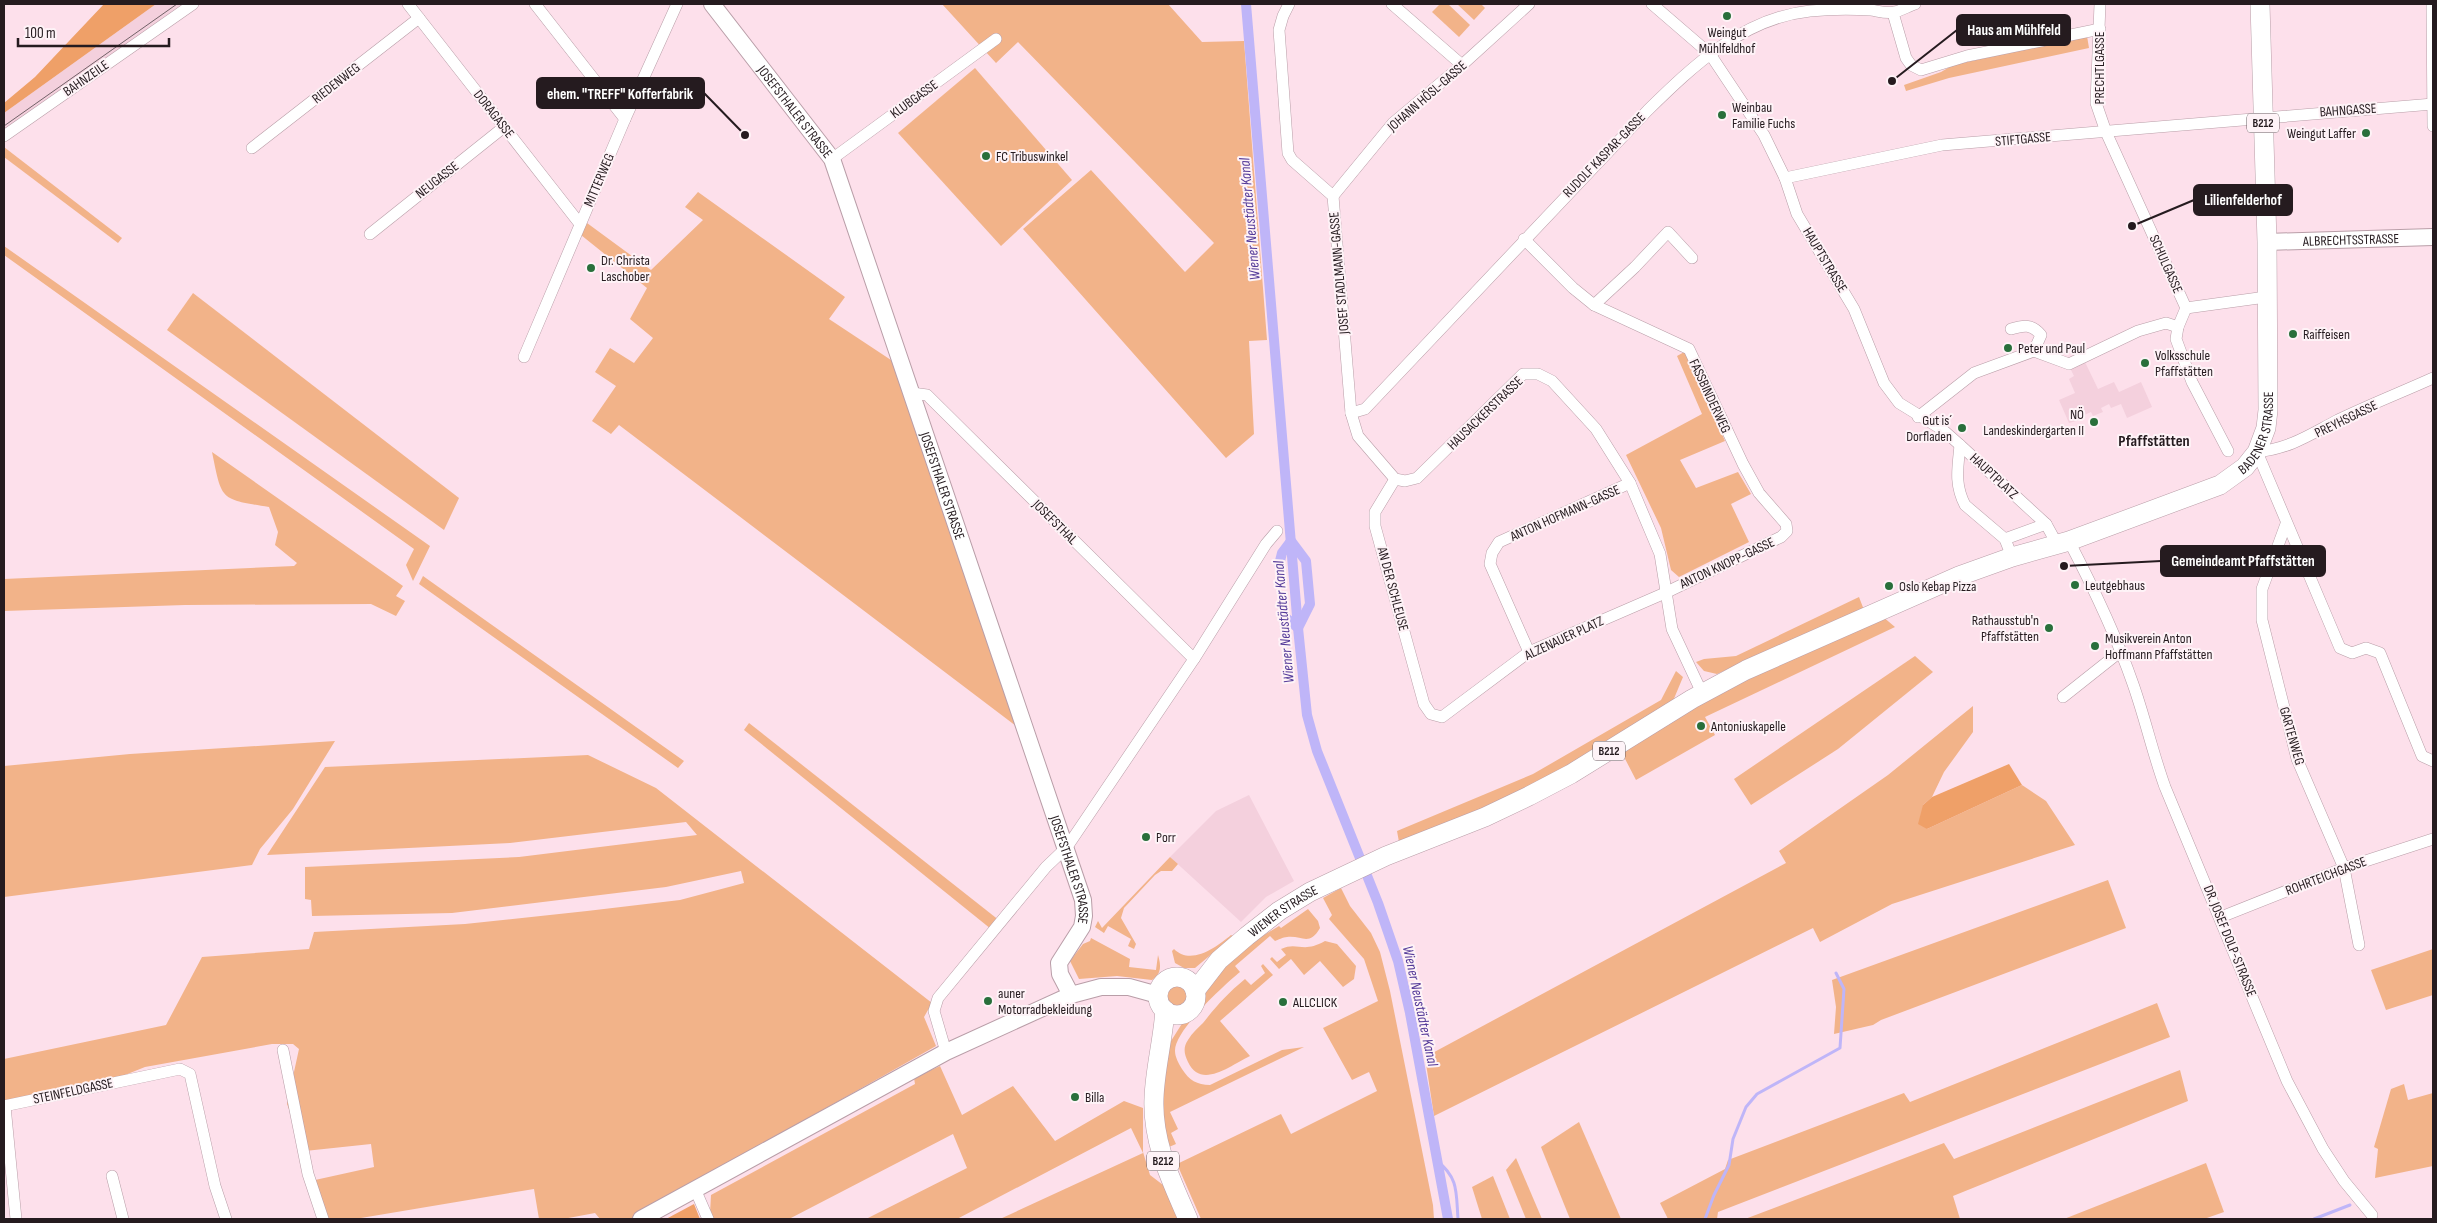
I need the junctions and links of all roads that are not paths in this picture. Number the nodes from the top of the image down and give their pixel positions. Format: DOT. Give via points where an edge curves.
graph roads {
  1 [pos="193,4"];
  2 [pos="408,4"];
  3 [pos="535,4"];
  4 [pos="677,4"];
  5 [pos="712,4"];
  6 [pos="1289,4"];
  7 [pos="1392,4"];
  8 [pos="1530,4"];
  9 [pos="1652,4"];
  10 [pos="1915,4"];
  11 [pos="2100,4"];
  12 [pos="2260,4"];
  13 [pos="2432,4"];
  14 [pos="1893,13"];
  15 [pos="419,18"];
  16 [pos="2100,29"];
  17 [pos="996,39"];
  18 [pos="1710,54"];
  19 [pos="1462,65"];
  20 [pos="2433,104"];
  21 [pos="2263,117"];
  22 [pos="625,119"];
  23 [pos="2433,126"];
  24 [pos="504,127"];
  25 [pos="2106,132"];
  26 [pos="4,136"];
  27 [pos="252,148"];
  28 [pos="832,159"];
  29 [pos="1785,178"];
  30 [pos="1333,196"];
  31 [pos="580,224"];
  32 [pos="370,234"];
  33 [pos="2433,237"];
  34 [pos="1524,239"];
  35 [pos="2267,242"];
  36 [pos="1692,258"];
  37 [pos="2266,297"];
  38 [pos="1594,304"];
  39 [pos="2186,308"];
  40 [pos="2178,327"];
  41 [pos="2011,329"];
  42 [pos="2034,351"];
  43 [pos="524,357"];
  44 [pos="2433,378"];
  45 [pos="912,393"];
  46 [pos="1351,413"];
  47 [pos="1918,417"];
  48 [pos="1960,444"];
  49 [pos="2228,451"];
  50 [pos="2257,452"];
  51 [pos="1395,479"];
  52 [pos="1630,483"];
  53 [pos="2046,524"];
  54 [pos="2286,524"];
  55 [pos="1277,531"];
  56 [pos="1787,531"];
  57 [pos="2005,539"];
  58 [pos="2063,542"];
  59 [pos="2296,546"];
  60 [pos="2277,552"];
  61 [pos="2012,557"];
  62 [pos="1664,593"];
  63 [pos="2121,651"];
  64 [pos="1529,652"];
  65 [pos="1194,660"];
  66 [pos="1702,693"];
  67 [pos="2063,697"];
  68 [pos="1424,704"];
  69 [pos="2433,761"];
  70 [pos="2433,839"];
  71 [pos="1067,847"];
  72 [pos="2344,868"];
  73 [pos="2220,917"];
  74 [pos="2359,945"];
  75 [pos="1191,985"];
  76 [pos="1071,995"];
  77 [pos="1168,1006"];
  78 [pos="283,1050"];
  79 [pos="946,1052"];
  80 [pos="4,1106"];
  81 [pos="112,1176"];
  82 [pos="695,1189"];
  83 [pos="2372,1215"];
  84 [pos="16,1219"];
  85 [pos="123,1219"];
  86 [pos="226,1219"];
  87 [pos="323,1219"];
  88 [pos="641,1219"];
  89 [pos="708,1219"];
  90 [pos="1188,1219"];
  1 -- 26 [label="street, BAHNZEILE"];
  2 -- 15 [label="street, DORAGASSE"];
  3 -- 22 [label="street"];
  4 -- 22 [label="street, MITTERWEG"];
  5 -- 28 [label="street, JOSEFSTHALER STRASSE"];
  6 -- 30 [label="street, JOSEF STADLMANN-GASSE" via="1279,30 1288,153"];
  7 -- 19 [label="street"];
  8 -- 19 [label="street, JOHANN HÖSL-GASSE"];
  9 -- 18 [label="street, HAUPTSTRASSE"];
  10 -- 14 [label="street, RUDOLF KASPAR-GASSE"];
  11 -- 16 [label="street, PRECHTLGASSE"];
  12 -- 21 [label="main road, BADENER STRASSE / B212"];
  13 -- 20 [label="street"];
  14 -- 16 [label="street" via="1906,58 1911,66 1921,70 1967,56"];
  14 -- 18 [label="street, RUDOLF KASPAR-GASSE" via="1810,11 1768,21 1741,33"];
  15 -- 24 [label="street, DORAGASSE"];
  15 -- 27 [label="street, RIEDENWEG"];
  16 -- 25 [label="street, PRECHTLGASSE" via="2096,103"];
  17 -- 28 [label="street, KLUBGASSE"];
  18 -- 29 [label="street, HAUPTSTRASSE" via="1764,135"];
  18 -- 34 [label="street, RUDOLF KASPAR-GASSE" via="1648,110"];
  19 -- 30 [label="street, JOHANN HÖSL-GASSE" via="1393,122"];
  20 -- 21 [label="street, BAHNGASSE"];
  20 -- 23 [label="street"];
  21 -- 25 [label="street, STIFTGASSE"];
  21 -- 35 [label="main road, BADENER STRASSE / B212"];
  22 -- 31 [label="street, MITTERWEG"];
  24 -- 31 [label="street, DORAGASSE"];
  24 -- 32 [label="street, NEUGASSE"];
  25 -- 29 [label="street, STIFTGASSE" via="1942,145"];
  25 -- 39 [label="street, SCHULGASSE"];
  28 -- 45 [label="street, JOSEFSTHALER STRASSE"];
  29 -- 47 [label="street, HAUPTSTRASSE" via="1797,214 1854,309 1884,383 1898,403"];
  30 -- 46 [label="street, JOSEF STADLMANN-GASSE"];
  31 -- 43 [label="street, MITTERWEG"];
  33 -- 35 [label="street, ALBRECHTSSTRASSE"];
  34 -- 38 [label="street, FASSBINDERWEG" via="1573,288"];
  34 -- 46 [label="street, RUDOLF KASPAR-GASSE" via="1365,409"];
  35 -- 37 [label="main road, BADENER STRASSE / B212"];
  36 -- 38 [label="street" via="1668,232"];
  37 -- 39 [label="street"];
  37 -- 50 [label="main road, BADENER STRASSE / B212" via="2268,410 2266,428"];
  38 -- 56 [label="street, FASSBINDERWEG" via="1689,349 1743,464 1760,493 1786,524"];
  39 -- 40 [label="street, SCHULGASSE"];
  40 -- 42 [label="street" via="2166,323 2138,332 2069,364"];
  40 -- 49 [label="street, SCHULGASSE" via="2176,339 2192,382"];
  41 -- 42 [label="street" via="2034,328 2040,335"];
  42 -- 47 [label="street" via="1974,373"];
  44 -- 50 [label="street, PREYHSGASSE" via="2317,433 2272,450"];
  45 -- 65 [label="street, JOSEFSTHAL" via="926,395"];
  45 -- 71 [label="street, JOSEFSTHALER STRASSE"];
  46 -- 51 [label="street" via="1358,436"];
  47 -- 48 [label="street, HAUPTSTRASSE" via="1943,430"];
  48 -- 53 [label="street, HAUPTPLATZ"];
  48 -- 57 [label="street, HAUPTPLATZ" via="1956,482 1961,498"];
  50 -- 54 [label="street"];
  50 -- 58 [label="main road, BADENER STRASSE / B212" via="2245,467 2220,485"];
  51 -- 52 [label="street, HAUSACKERSTRASSE" via="1417,478 1523,374 1538,374 1552,380 1596,429"];
  51 -- 68 [label="street, AN DER SCHLEUSE" via="1375,512 1375,526"];
  52 -- 62 [label="street, HAUSACKERSTRASSE" via="1660,554"];
  52 -- 64 [label="street, ANTON HOFMANN-GASSE" via="1499,542 1492,553 1490,564"];
  53 -- 57 [label="street"];
  53 -- 58 [label="street, HAUPTPLATZ"];
  54 -- 59 [label="street"];
  54 -- 60 [label="street, GARTENWEG"];
  55 -- 65 [label="street"];
  56 -- 62 [label="street, ANTON KNOPP-GASSE" via="1781,537"];
  57 -- 61 [label="street, HAUPTPLATZ"];
  58 -- 61 [label="main road, BADENER STRASSE / B212"];
  58 -- 63 [label="street, DR. JOSEF DOLP-STRASSE"];
  59 -- 60 [label="street"];
  59 -- 69 [label="street" via="2340,648 2352,653 2366,648 2380,653 2422,756"];
  60 -- 72 [label="street, GARTENWEG" via="2262,589 2262,620 2297,759"];
  61 -- 66 [label="main road, BADENER STRASSE / B212" via="1959,576 1746,670"];
  62 -- 64 [label="street, ALZENAUER PLATZ"];
  62 -- 66 [label="street, HAUSACKERSTRASSE" via="1672,629"];
  63 -- 67 [label="street"];
  63 -- 73 [label="street, DR. JOSEF DOLP-STRASSE" via="2153,756"];
  64 -- 68 [label="street, ALZENAUER PLATZ" via="1442,717 1431,714"];
  65 -- 71 [label="street"];
  66 -- 75 [label="main road, WIENER STRASSE / B212" via="1571,774 1529,796 1353,870 1310,892 1279,911"];
  70 -- 72 [label="street, ROHRTEICHGASSE"];
  71 -- 76 [label="street, JOSEFSTHALER STRASSE" via="1083,900 1084,916 1082,927 1059,963 1060,974"];
  71 -- 79 [label="street" via="1046,867 938,998 934,1011"];
  72 -- 73 [label="street, ROHRTEICHGASSE"];
  72 -- 74 [label="street, GARTENWEG"];
  73 -- 83 [label="street, DR. JOSEF DOLP-STRASSE" via="2287,1081 2323,1149"];
  75 -- 77 [label="main road, WIENER STRASSE / B212" via="1196,997 1192,1008"];
  75 -- 77 [label="main road, WIENER STRASSE / B212" via="1173,977 1166,981"];
  76 -- 77 [label="street" via="1101,987 1129,987"];
  76 -- 79 [label="street"];
  77 -- 90 [label="main road, WIENER STRASSE / B212" via="1154,1099 1155,1129 1163,1162"];
  78 -- 87 [label="street" via="308,1174"];
  79 -- 82 [label="street"];
  80 -- 84 [label="street"];
  80 -- 86 [label="street, STEINFELDGASSE" via="180,1068 190,1074 215,1186"];
  81 -- 85 [label="street"];
  82 -- 88 [label="street"];
  82 -- 89 [label="street"];
}
